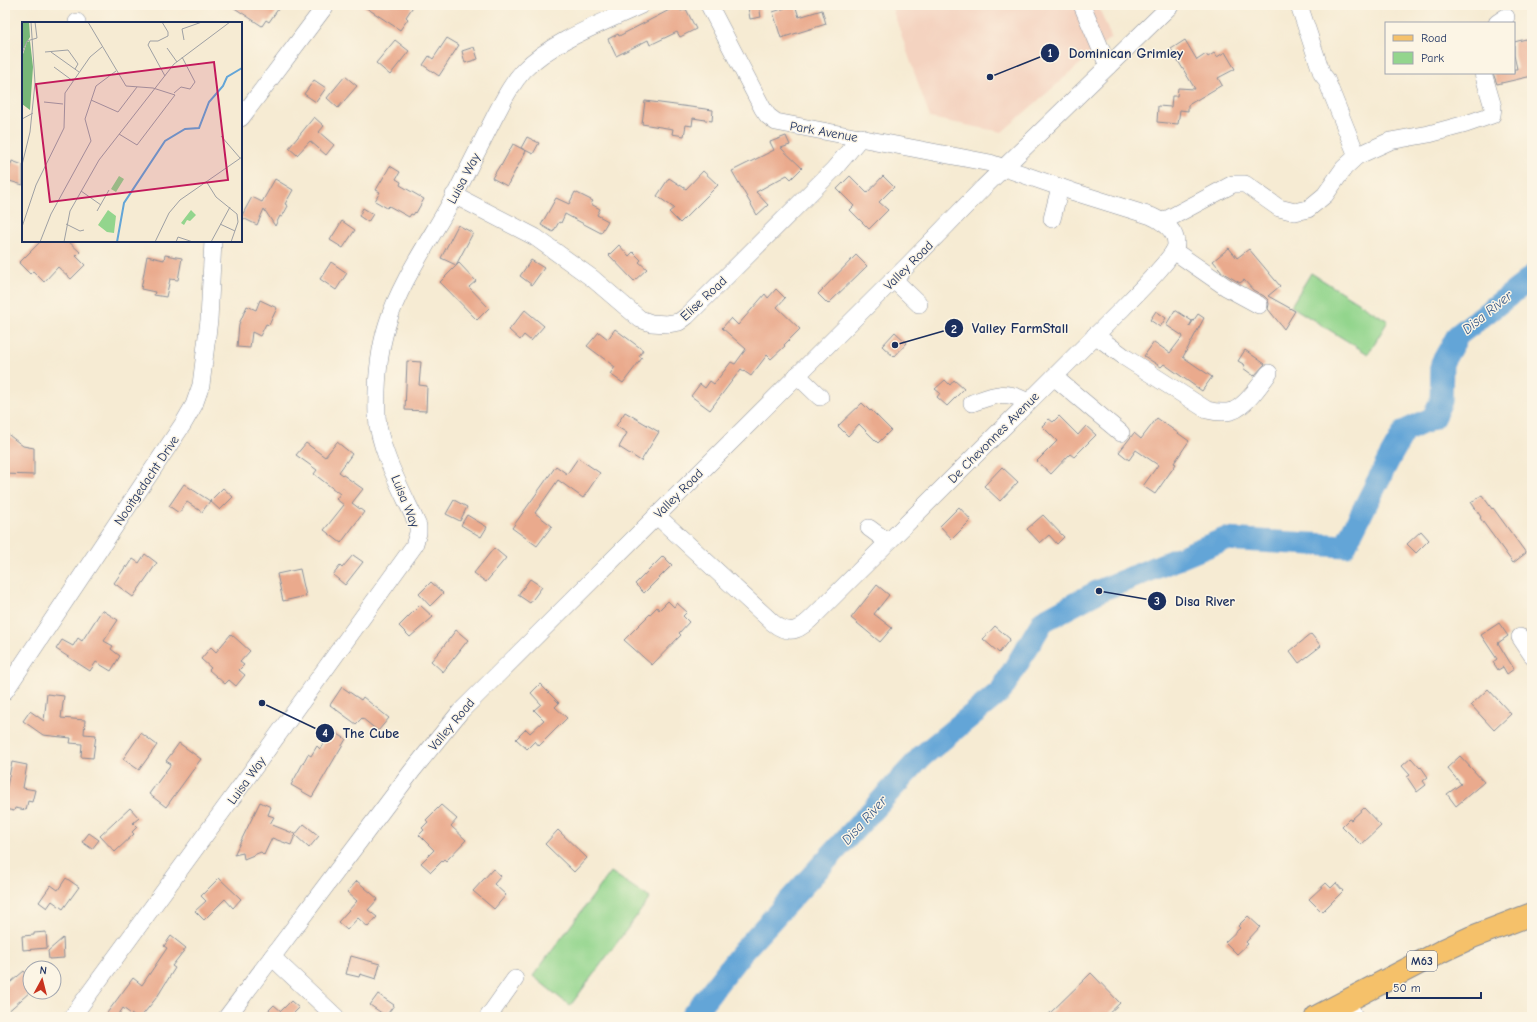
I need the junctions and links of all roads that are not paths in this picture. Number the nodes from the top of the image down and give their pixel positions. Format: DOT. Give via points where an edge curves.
graph roads {
  1 [pos="641,5"];
  2 [pos="709,5"];
  3 [pos="1082,5"];
  4 [pos="1171,5"];
  5 [pos="1299,5"];
  6 [pos="316,9"];
  7 [pos="1108,66"];
  8 [pos="1483,74"];
  9 [pos="242,117"];
  10 [pos="861,137"];
  11 [pos="1357,156"];
  12 [pos="1005,168"];
  13 [pos="1060,187"];
  14 [pos="454,195"];
  15 [pos="1052,219"];
  16 [pos="1162,222"];
  17 [pos="213,242"];
  18 [pos="1174,251"];
  19 [pos="893,280"];
  20 [pos="919,304"];
  21 [pos="1259,305"];
  22 [pos="1095,335"];
  23 [pos="1269,373"];
  24 [pos="797,375"];
  25 [pos="1054,377"];
  26 [pos="820,396"];
  27 [pos="1027,402"];
  28 [pos="972,404"];
  29 [pos="1121,433"];
  30 [pos="656,515"];
  31 [pos="869,528"];
  32 [pos="888,542"];
  33 [pos="1520,636"];
  34 [pos="1532,655"];
  35 [pos="5,691"];
  36 [pos="1532,914"];
  37 [pos="272,957"];
  38 [pos="515,979"];
  39 [pos="1351,1009"];
  40 [pos="72,1017"];
  41 [pos="227,1017"];
  42 [pos="336,1017"];
  43 [pos="488,1017"];
  44 [pos="1316,1017"];
  1 -- 14 [label="street, Luisa Way" via="560,43 524,70 511,86"];
  2 -- 10 [label="street, Park Avenue" via="763,109 771,119 783,124"];
  3 -- 7 [label="street"];
  4 -- 7 [label="street, Valley Road"];
  5 -- 11 [label="street" via="1322,74"];
  6 -- 9 [label="street"];
  7 -- 12 [label="street, Valley Road"];
  8 -- 11 [label="street" via="1493,107 1492,115 1430,134 1390,141"];
  10 -- 12 [label="street, Park Avenue" via="990,162"];
  10 -- 14 [label="street, Elise Road" via="834,169 728,276 687,316 674,324 652,323 640,319 592,278 540,241"];
  11 -- 16 [label="street" via="1344,168 1325,195 1308,209 1295,212 1279,208 1245,184 1233,184"];
  12 -- 13 [label="street"];
  12 -- 19 [label="street, Valley Road"];
  13 -- 15 [label="street"];
  13 -- 16 [label="street" via="1137,211"];
  14 -- 40 [label="street, Luisa Way" via="396,301 380,354 377,383 380,432 384,450 418,526 414,546"];
  16 -- 18 [label="street" via="1174,236"];
  17 -- 35 [label="street, Nooitgedacht Drive" via="206,360 194,405"];
  18 -- 21 [label="street" via="1226,287"];
  18 -- 22 [label="street, De Chevonnes Avenue" via="1162,267"];
  19 -- 20 [label="street"];
  19 -- 24 [label="street, Valley Road"];
  22 -- 23 [label="street" via="1207,410 1233,411 1255,393"];
  22 -- 25 [label="street, De Chevonnes Avenue"];
  24 -- 26 [label="street"];
  24 -- 30 [label="street, Valley Road"];
  25 -- 27 [label="street, De Chevonnes Avenue"];
  25 -- 29 [label="street"];
  27 -- 28 [label="street" via="1006,394 994,395"];
  27 -- 32 [label="street, De Chevonnes Avenue"];
  30 -- 32 [label="street, De Chevonnes Avenue" via="773,623 780,629 788,630 799,629 809,621"];
  30 -- 37 [label="street, Valley Road" via="460,712 412,771"];
  31 -- 32 [label="street"];
  33 -- 34 [label="street"];
  36 -- 39 [label="main road, M63" via="1444,950"];
  37 -- 41 [label="street, Valley Road"];
  37 -- 42 [label="street"];
  38 -- 43 [label="street"];
  39 -- 44 [label="main road, M63"];
}
